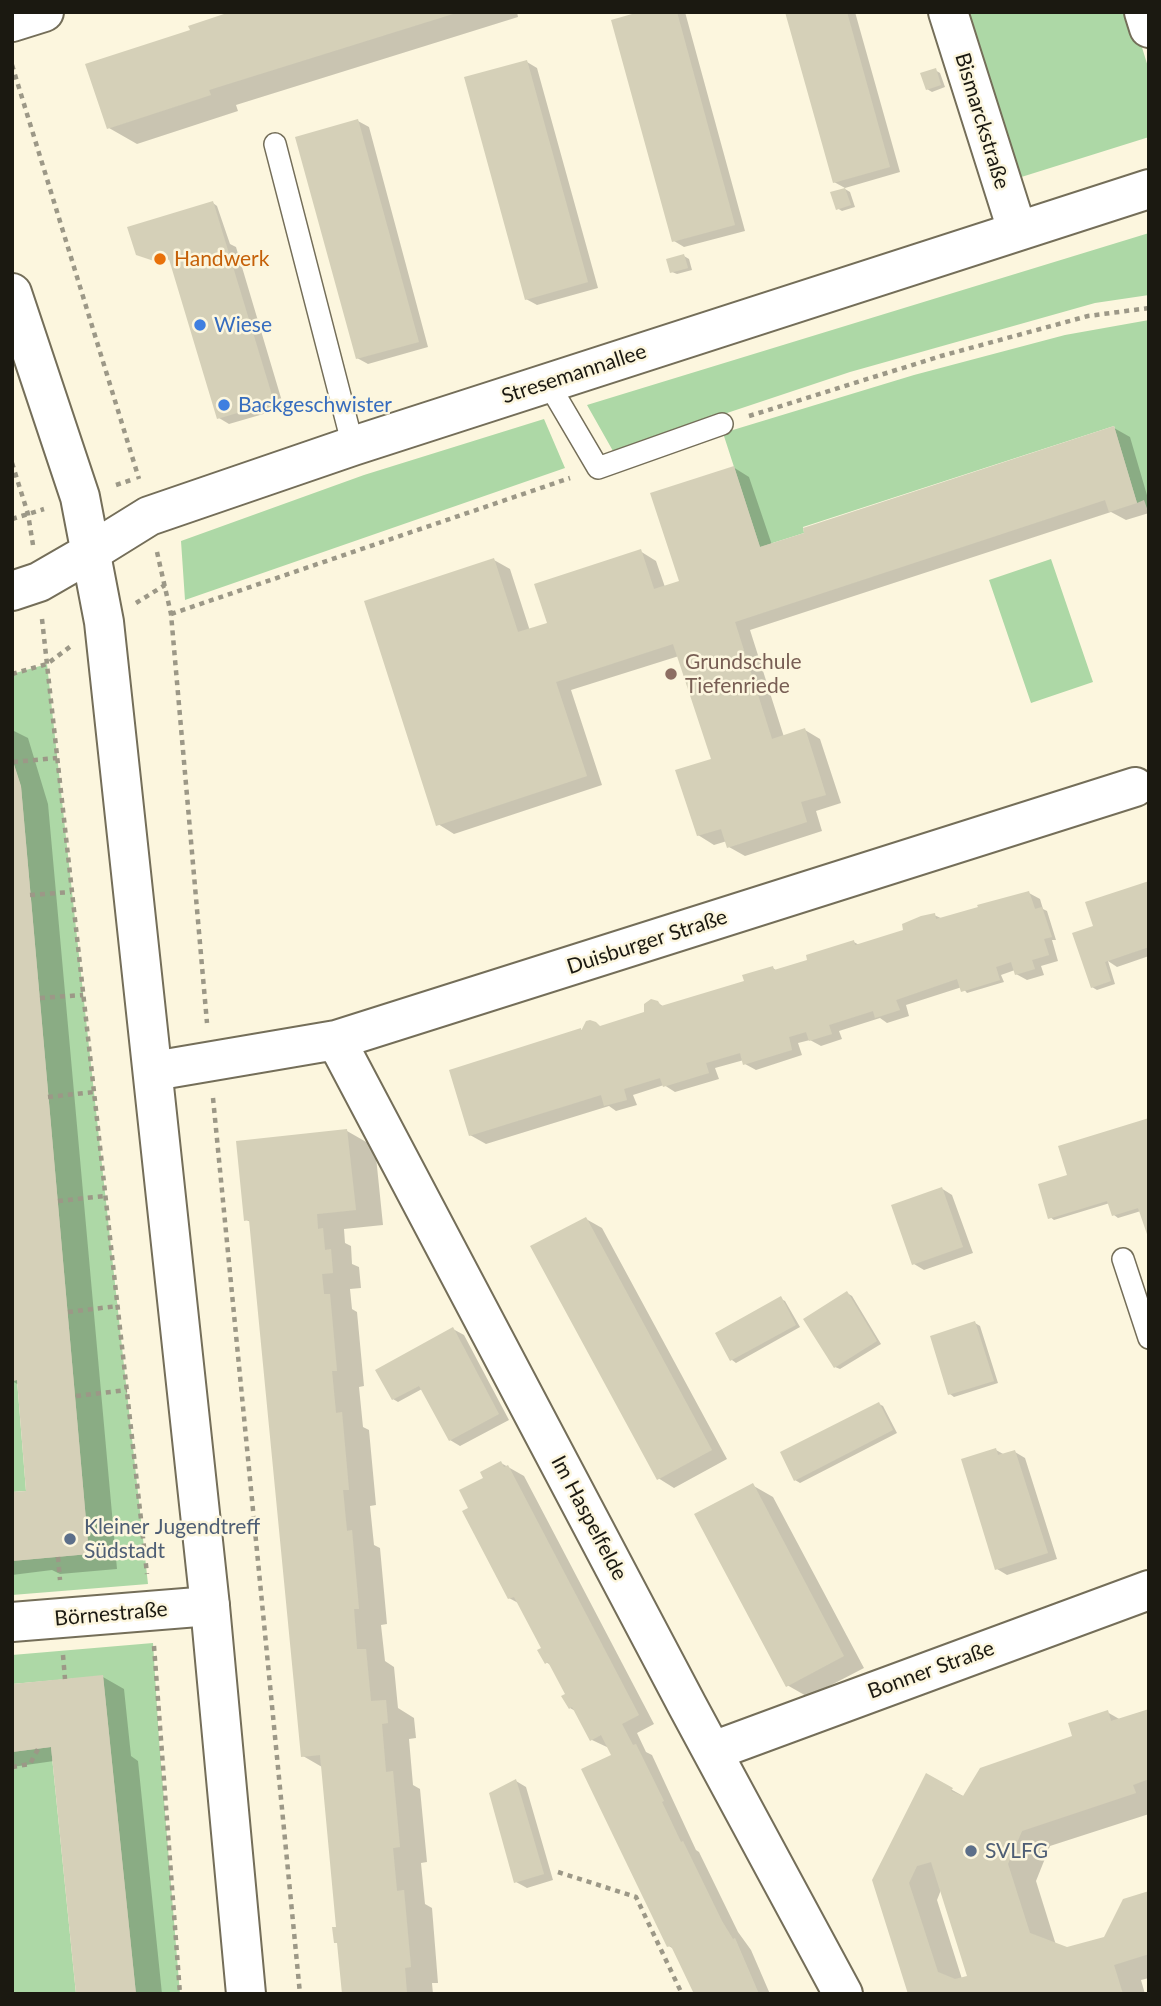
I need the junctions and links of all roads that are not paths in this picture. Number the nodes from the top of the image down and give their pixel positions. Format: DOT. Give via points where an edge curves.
graph roads {
  1 [pos="44,12"];
  2 [pos="948,12"];
  3 [pos="1144,12"];
  4 [pos="12,22"];
  5 [pos="1149,28"];
  6 [pos="275,144"];
  7 [pos="1149,189"];
  8 [pos="1017,230"];
  9 [pos="12,293"];
  10 [pos="548,383"];
  11 [pos="722,424"];
  12 [pos="353,446"];
  13 [pos="91,552"];
  14 [pos="12,591"];
  15 [pos="1135,787"];
  16 [pos="336,1040"];
  17 [pos="154,1071"];
  18 [pos="1122,1259"];
  19 [pos="1149,1338"];
  20 [pos="1149,1590"];
  21 [pos="210,1606"];
  22 [pos="12,1622"];
  23 [pos="713,1751"];
  24 [pos="246,1994"];
  25 [pos="844,1994"];
  1 -- 4 [label="street"];
  2 -- 8 [label="street, Bismarckstraße"];
  3 -- 5 [label="street"];
  6 -- 12 [label="lane"];
  7 -- 8 [label="street, Stresemannallee"];
  8 -- 10 [label="street, Stresemannallee"];
  9 -- 13 [label="street" via="80,497"];
  10 -- 11 [label="lane" via="598,468"];
  10 -- 12 [label="street, Stresemannallee"];
  12 -- 13 [label="street, Stresemannallee" via="149,516"];
  13 -- 14 [label="street, Stresemannallee" via="39,582"];
  13 -- 17 [label="street" via="104,622"];
  15 -- 16 [label="street, Duisburger Straße"];
  16 -- 17 [label="street, Duisburger Straße"];
  16 -- 23 [label="street, Im Haspelfelde"];
  17 -- 21 [label="street"];
  18 -- 19 [label="lane"];
  20 -- 23 [label="street, Bonner Straße"];
  21 -- 22 [label="street, Börnestraße"];
  21 -- 24 [label="street"];
  23 -- 25 [label="street, Im Haspelfelde"];
}
